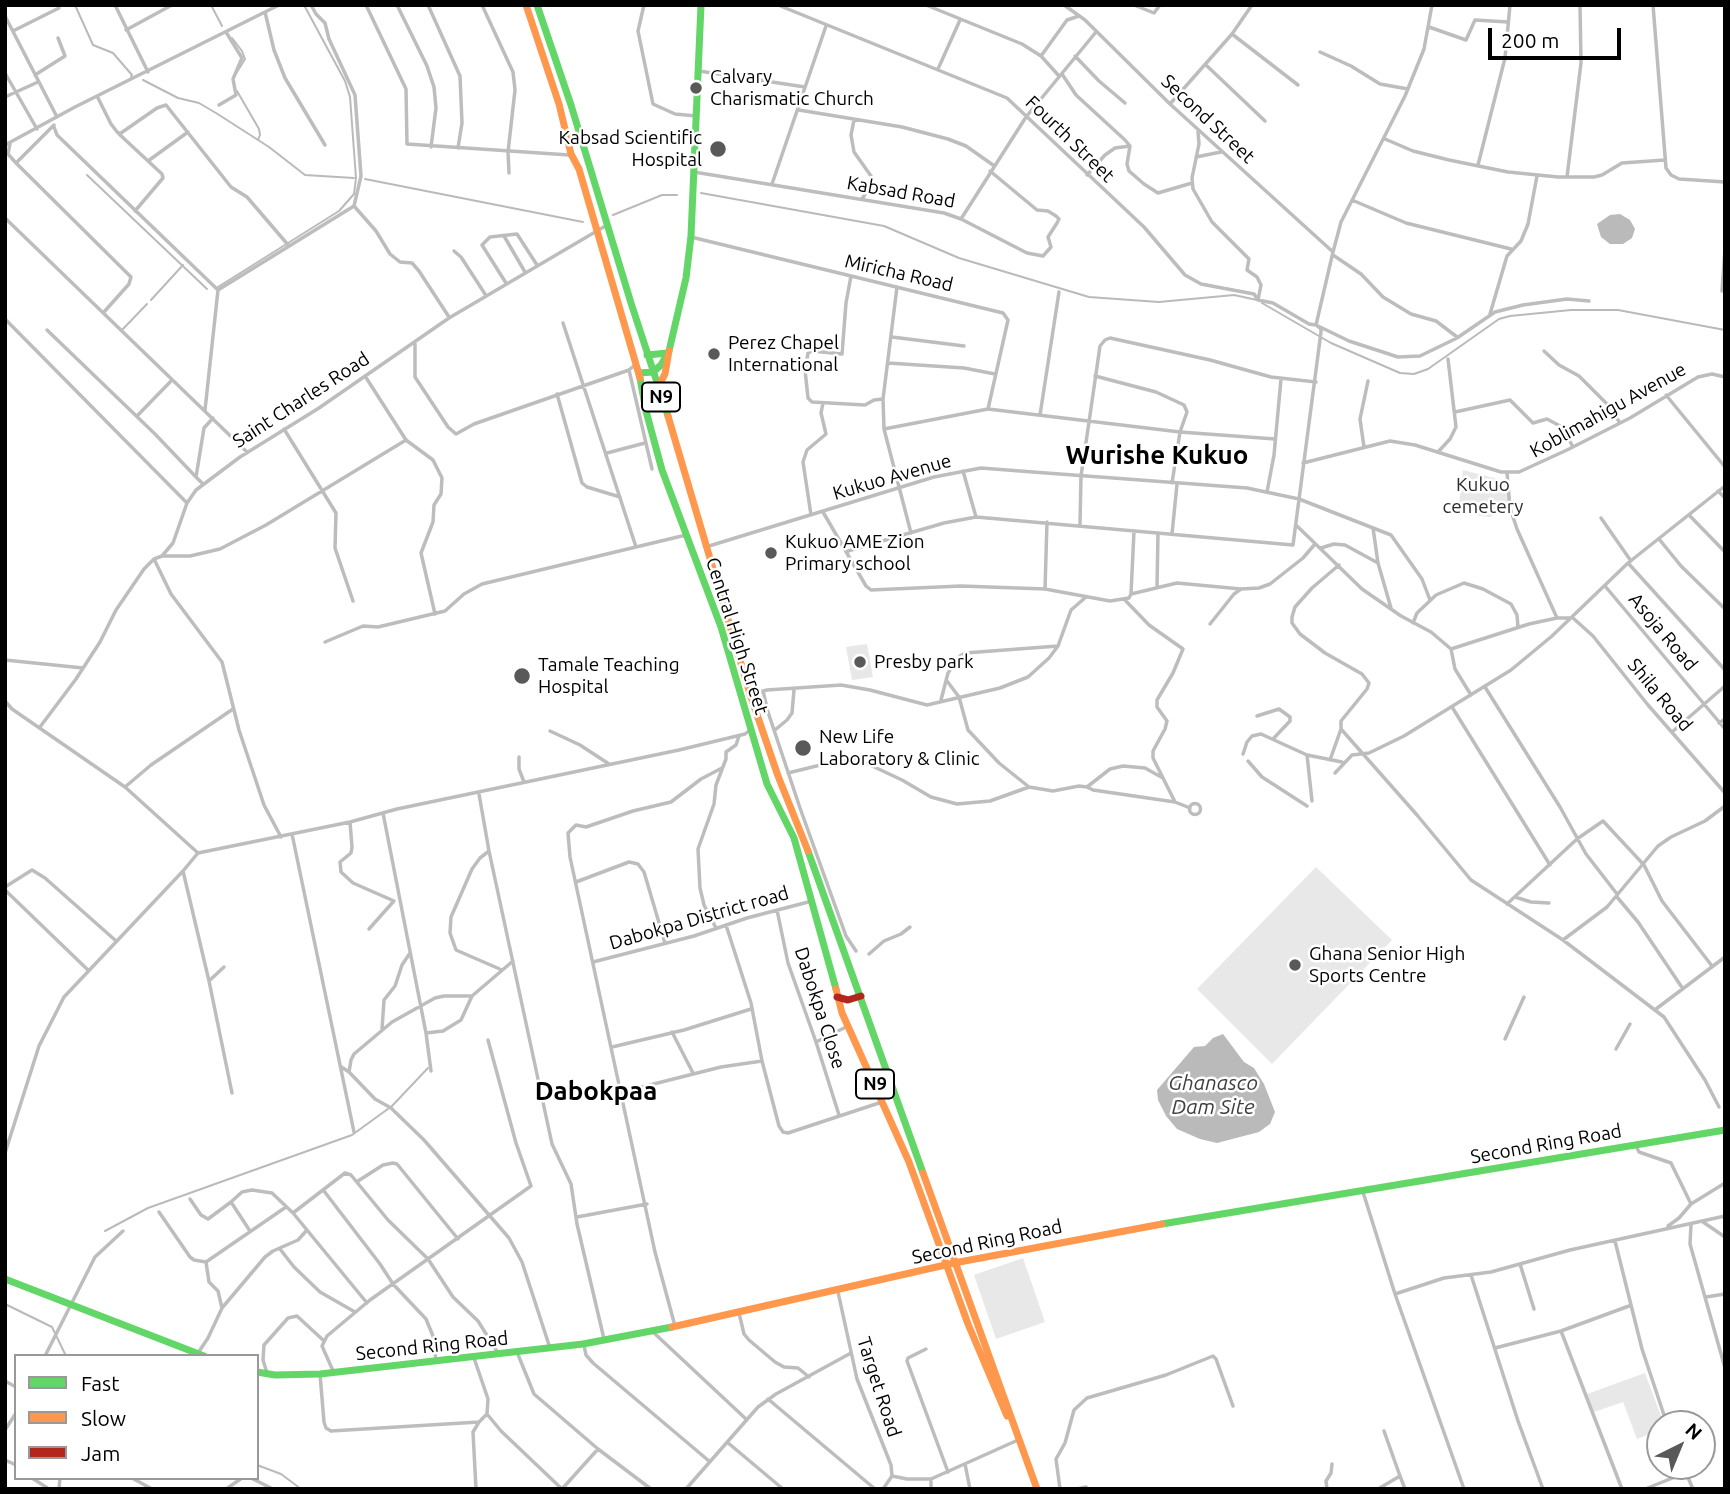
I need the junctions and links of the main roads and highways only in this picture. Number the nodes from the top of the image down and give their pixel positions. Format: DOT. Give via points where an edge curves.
graph roads {
  1 [pos="526,5"];
  2 [pos="537,5"];
  3 [pos="701,5"];
  4 [pos="668,352"];
  5 [pos="647,355"];
  6 [pos="637,369"];
  7 [pos="653,372"];
  8 [pos="659,389"];
  9 [pos="643,393"];
  10 [pos="769,789"];
  11 [pos="783,790"];
  12 [pos="861,996"];
  13 [pos="837,997"];
  14 [pos="1725,1130"];
  15 [pos="950,1264"];
  16 [pos="5,1279"];
  17 [pos="198,1354"];
  18 [pos="259,1372"];
  19 [pos="1037,1489"];
  1 -- 6 [label="main road, Central High Street / N9"];
  2 -- 5 [label="main road, Central High Street / N9"];
  3 -- 4 [label="main road" via="691,236"];
  4 -- 5 [label="main road"];
  4 -- 7 [label="main road"];
  4 -- 8 [label="main road"];
  5 -- 7 [label="main road, Central High Street / N9"];
  6 -- 7 [label="main road"];
  6 -- 9 [label="main road, Central High Street / N9"];
  7 -- 8 [label="main road, Central High Street / N9"];
  8 -- 9 [label="main road"];
  8 -- 11 [label="main road, Central High Street / N9"];
  9 -- 10 [label="main road, Central High Street / N9" via="662,470 721,626"];
  10 -- 11 [label="main road"];
  10 -- 13 [label="main road, Central High Street / N9" via="794,838"];
  11 -- 12 [label="main road, Central High Street / N9"];
  12 -- 13 [label="main road"];
  12 -- 15 [label="main road, N9"];
  13 -- 15 [label="main road, Central High Street / N9"];
  14 -- 15 [label="main road, Second Ring Road" via="1141,1227"];
  15 -- 18 [label="main road, Second Ring Road" via="838,1292 583,1344 334,1373"];
  15 -- 19 [label="main road, N9" via="981,1357"];
  16 -- 17 [label="main road"];
}
